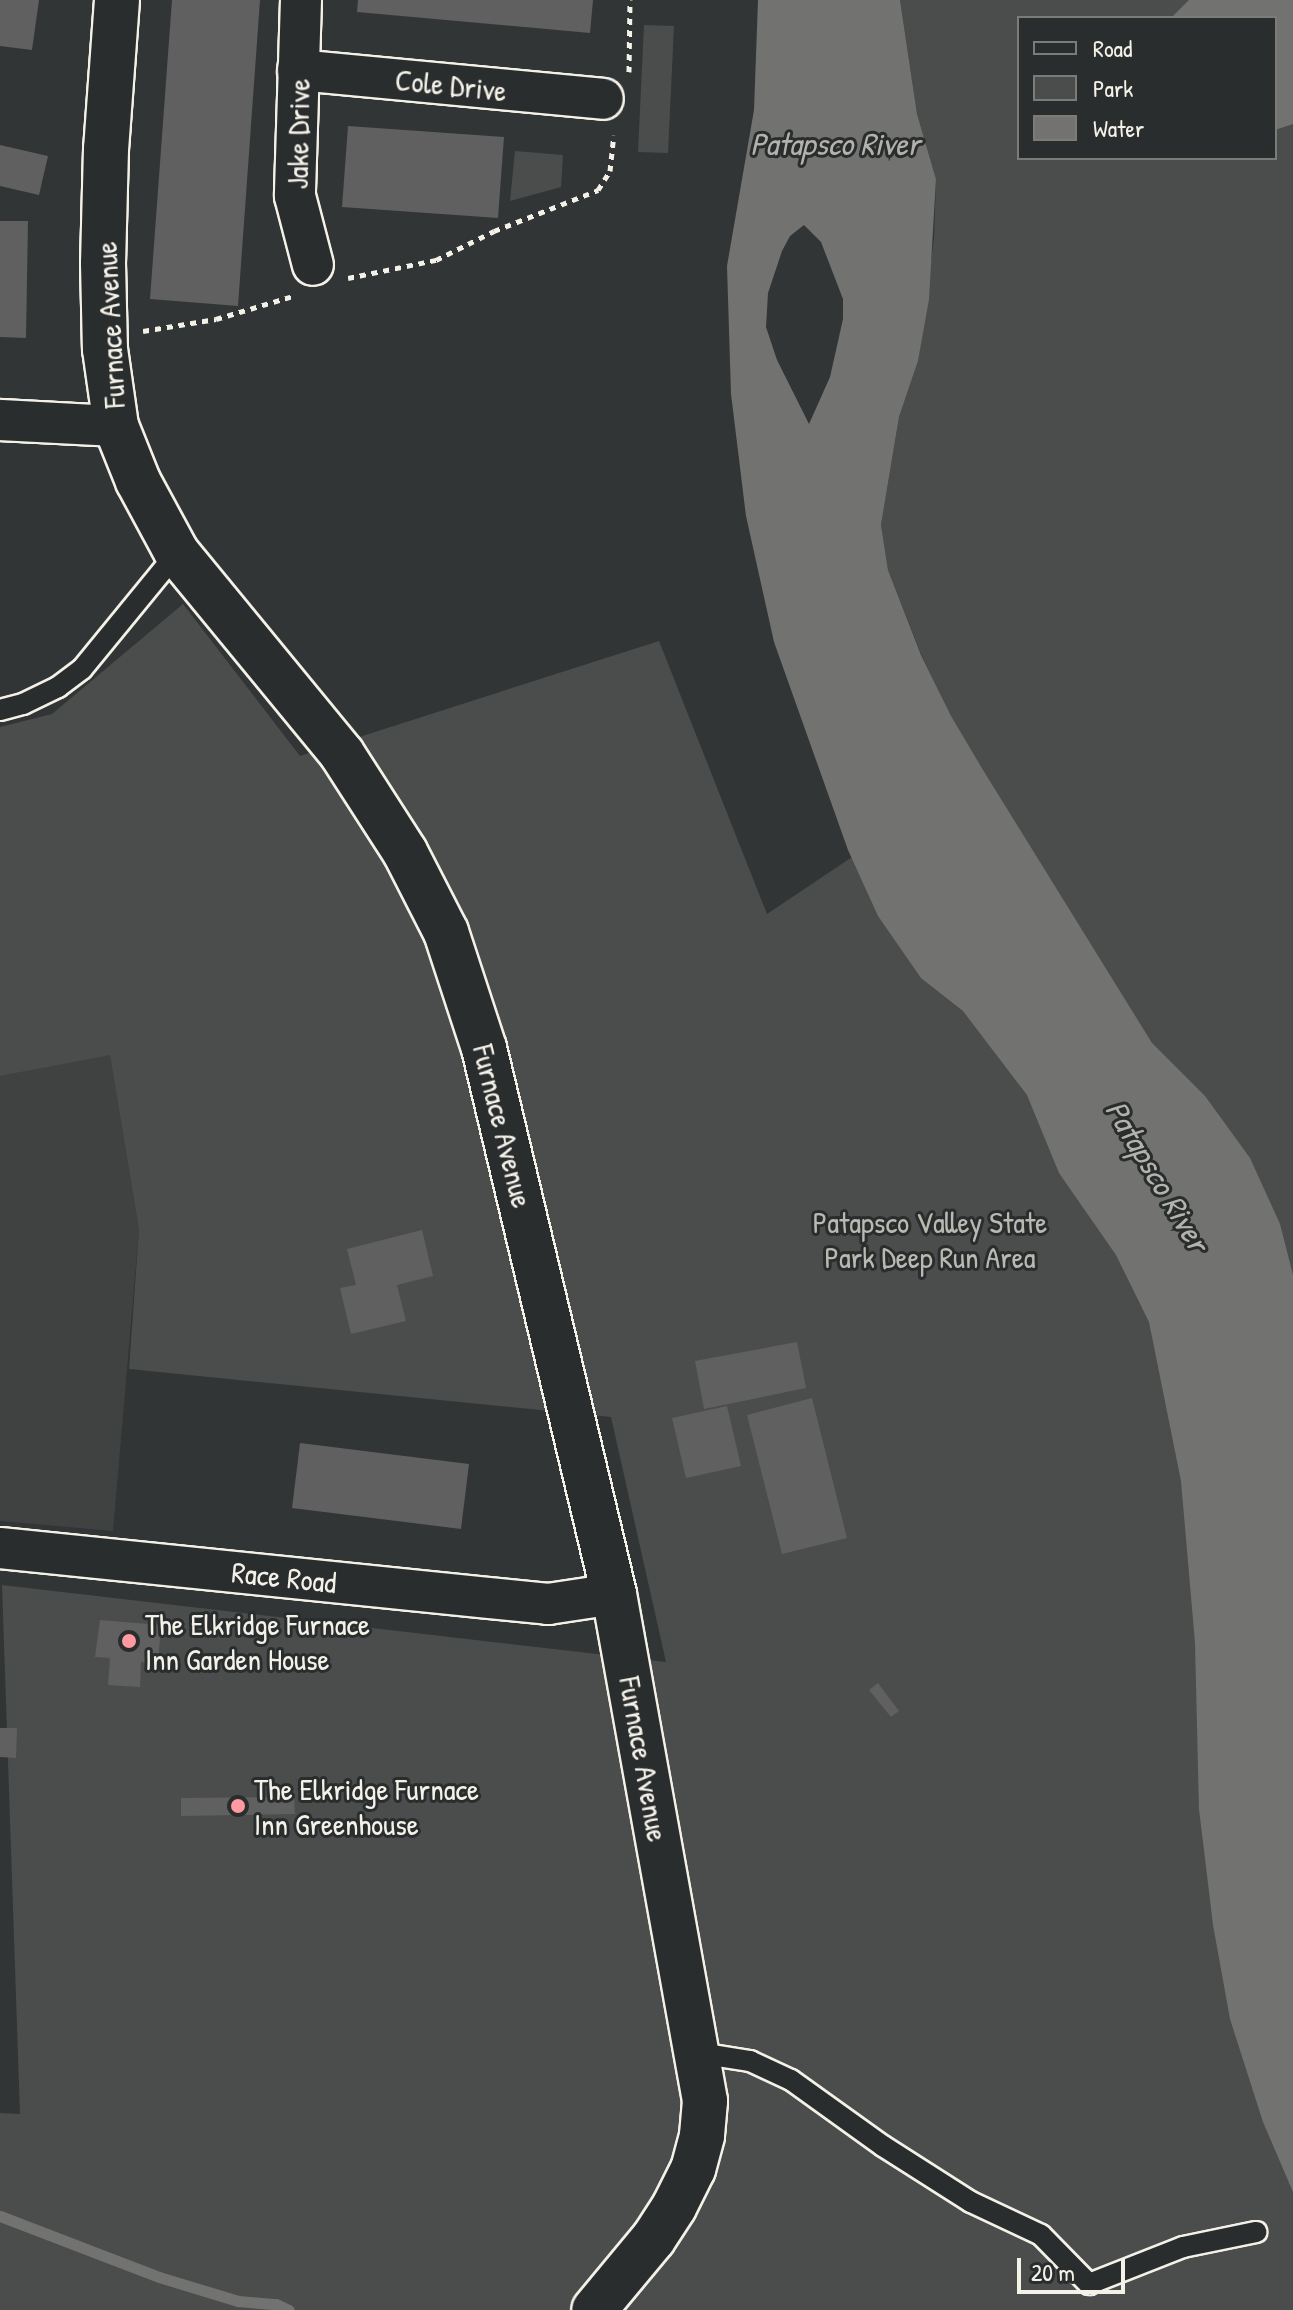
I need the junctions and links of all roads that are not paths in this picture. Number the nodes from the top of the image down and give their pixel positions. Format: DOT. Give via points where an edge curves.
graph roads {
  1 [pos="117,0"];
  2 [pos="301,0"];
  3 [pos="298,70"];
  4 [pos="615,102"];
  5 [pos="318,280"];
  6 [pos="0,420"];
  7 [pos="116,426"];
  8 [pos="177,553"];
  9 [pos="0,710"];
  10 [pos="0,1548"];
  11 [pos="614,1594"];
  12 [pos="699,2053"];
  13 [pos="1256,2232"];
  14 [pos="594,2310"];
  1 -- 7 [label="street, Furnace Avenue" via="103,263 105,349"];
  2 -- 3 [label="street, Jake Drive"];
  3 -- 4 [label="street, Cole Drive"];
  3 -- 5 [label="street, Jake Drive" via="295,196"];
  6 -- 7 [label="street"];
  7 -- 8 [label="street, Furnace Avenue"];
  8 -- 9 [label="lane" via="82,669 47,693"];
  8 -- 11 [label="street, Furnace Avenue" via="342,754 405,852 446,932 484,1048"];
  10 -- 11 [label="street, Race Road" via="548,1604"];
  11 -- 12 [label="street, Furnace Avenue"];
  12 -- 13 [label="lane" via="750,2061 791,2080 958,2194 1041,2235 1089,2284 1183,2247"];
  12 -- 14 [label="street, Furnace Avenue" via="705,2101 693,2169 653,2239"];
}
